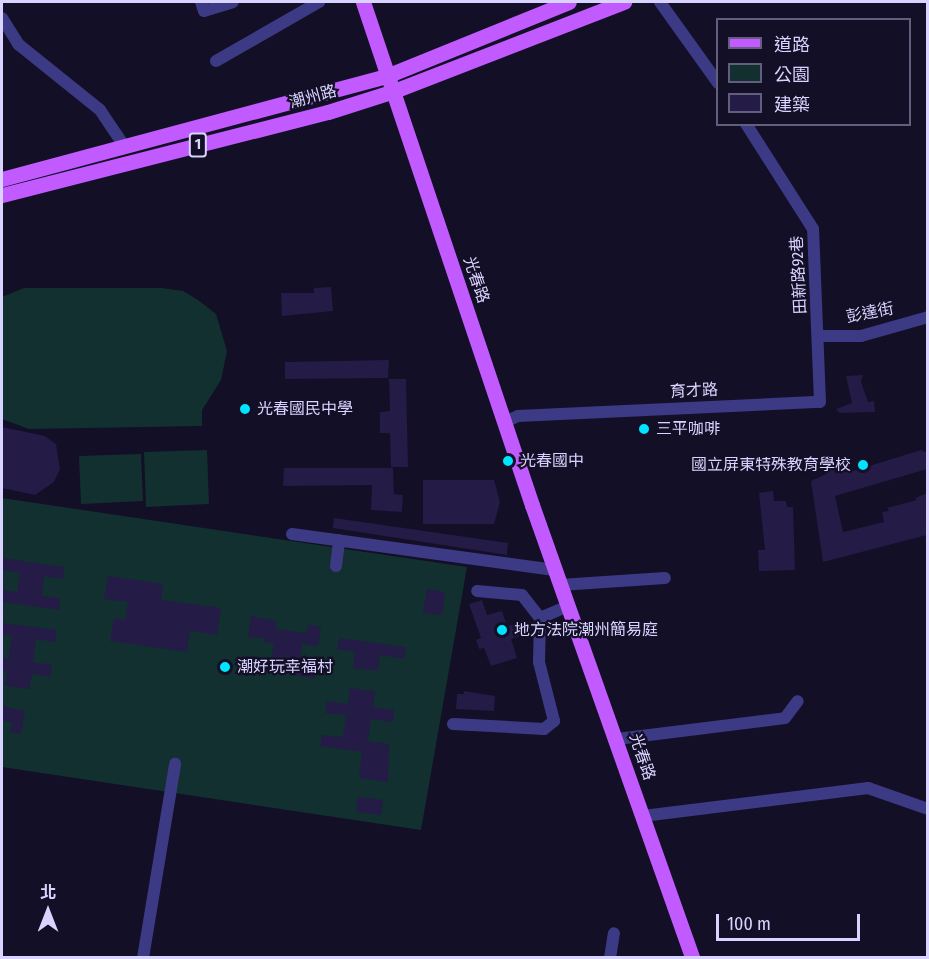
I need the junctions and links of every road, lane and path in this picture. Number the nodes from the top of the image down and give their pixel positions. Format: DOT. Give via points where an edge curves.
graph roads {
  1 [pos="201,2"];
  2 [pos="233,2"];
  3 [pos="319,2"];
  4 [pos="363,2"];
  5 [pos="569,2"];
  6 [pos="624,2"];
  7 [pos="660,2"];
  8 [pos="2,18"];
  9 [pos="216,61"];
  10 [pos="389,75"];
  11 [pos="716,82"];
  12 [pos="394,91"];
  13 [pos="747,126"];
  14 [pos="125,147"];
  15 [pos="2,179"];
  16 [pos="2,195"];
  17 [pos="927,317"];
  18 [pos="819,336"];
  19 [pos="505,422"];
  20 [pos="292,534"];
  21 [pos="339,540"];
  22 [pos="336,566"];
  23 [pos="555,570"];
  24 [pos="665,578"];
  25 [pos="560,585"];
  26 [pos="477,591"];
  27 [pos="568,606"];
  28 [pos="540,618"];
  29 [pos="798,701"];
  30 [pos="453,724"];
  31 [pos="617,739"];
  32 [pos="175,764"];
  33 [pos="927,809"];
  34 [pos="643,816"];
  35 [pos="614,933"];
  36 [pos="143,957"];
  37 [pos="610,957"];
  38 [pos="692,957"];
  1 -- 2 [label="street" via="204,11"];
  3 -- 9 [label="street"];
  4 -- 10 [label="main road, 光春路"];
  5 -- 10 [label="main road, 潮州路 / 1"];
  6 -- 12 [label="main road, 潮州路 / 1"];
  7 -- 11 [label="street"];
  8 -- 14 [label="street" via="18,44 100,110"];
  10 -- 12 [label="main road, 光春路"];
  10 -- 14 [label="main road, 潮州路 / 1"];
  12 -- 16 [label="main road, 潮州路 / 1" via="328,112"];
  12 -- 19 [label="main road, 光春路"];
  13 -- 18 [label="street, 田新路92巷" via="813,228"];
  14 -- 15 [label="main road, 潮州路 / 1"];
  17 -- 18 [label="street, 彭達街" via="861,336"];
  18 -- 19 [label="street, 育才路" via="820,402 518,416"];
  19 -- 23 [label="main road, 光春路"];
  20 -- 21 [label="street"];
  21 -- 22 [label="street"];
  21 -- 23 [label="street"];
  23 -- 25 [label="main road, 光春路"];
  24 -- 25 [label="street"];
  25 -- 27 [label="main road, 光春路"];
  26 -- 28 [label="street" via="522,595"];
  27 -- 28 [label="street"];
  27 -- 31 [label="main road, 光春路"];
  28 -- 30 [label="street" via="539,662 554,721 544,729"];
  29 -- 31 [label="street" via="785,718"];
  31 -- 34 [label="main road, 光春路"];
  32 -- 36 [label="street"];
  33 -- 34 [label="street" via="868,788"];
  34 -- 38 [label="main road, 光春路"];
  35 -- 37 [label="street"];
}
